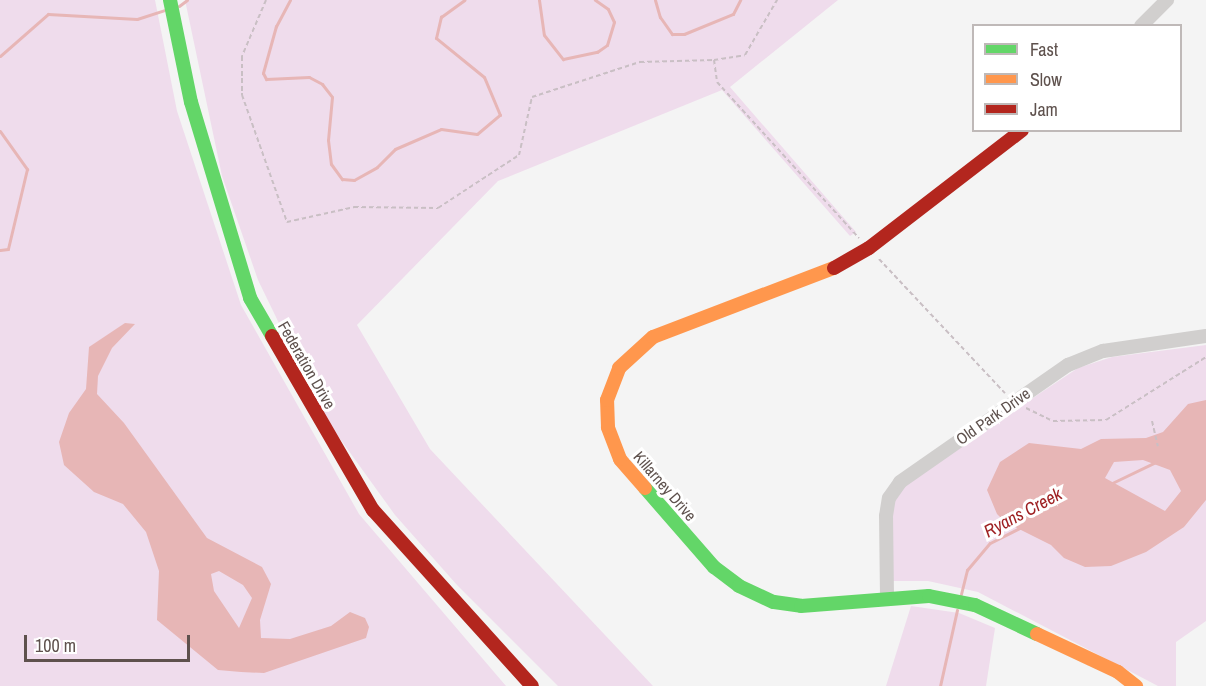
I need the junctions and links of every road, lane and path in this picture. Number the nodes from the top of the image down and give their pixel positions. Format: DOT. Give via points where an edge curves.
graph roads {
  1 [pos="171,0"];
  2 [pos="266,0"];
  3 [pos="777,0"];
  4 [pos="1167,0"];
  5 [pos="1143,24"];
  6 [pos="714,60"];
  7 [pos="1019,132"];
  8 [pos="869,248"];
  9 [pos="1206,336"];
  10 [pos="1206,357"];
  11 [pos="1013,402"];
  12 [pos="1152,421"];
  13 [pos="1157,442"];
  14 [pos="1152,443"];
  15 [pos="1158,446"];
  16 [pos="887,597"];
  17 [pos="532,686"];
  18 [pos="1136,686"];
  1 -- 17 [label="street, Federation Drive" via="191,102 250,298 372,510"];
  2 -- 6 [label="path" via="242,56 242,95 287,222 354,207 438,208 519,155 532,97 640,62"];
  3 -- 6 [label="path" via="745,55"];
  4 -- 5 [label="street"];
  6 -- 8 [label="path" via="717,82"];
  7 -- 8 [label="street, Killarney Drive"];
  8 -- 11 [label="path"];
  8 -- 16 [label="street, Killarney Drive" via="839,266 653,337 639,346 619,368 612,384 608,427 620,459 714,567 739,586 774,602 801,606"];
  9 -- 11 [label="street, Old Park Drive" via="1103,351 1068,365"];
  10 -- 11 [label="path" via="1106,420 1053,421"];
  11 -- 16 [label="street, Old Park Drive" via="909,474 889,498 885,532"];
  12 -- 13 [label="path"];
  13 -- 14 [label="path"];
  13 -- 15 [label="path"];
  16 -- 18 [label="street, Killarney Drive" via="929,596 966,603 1118,672"];
}
